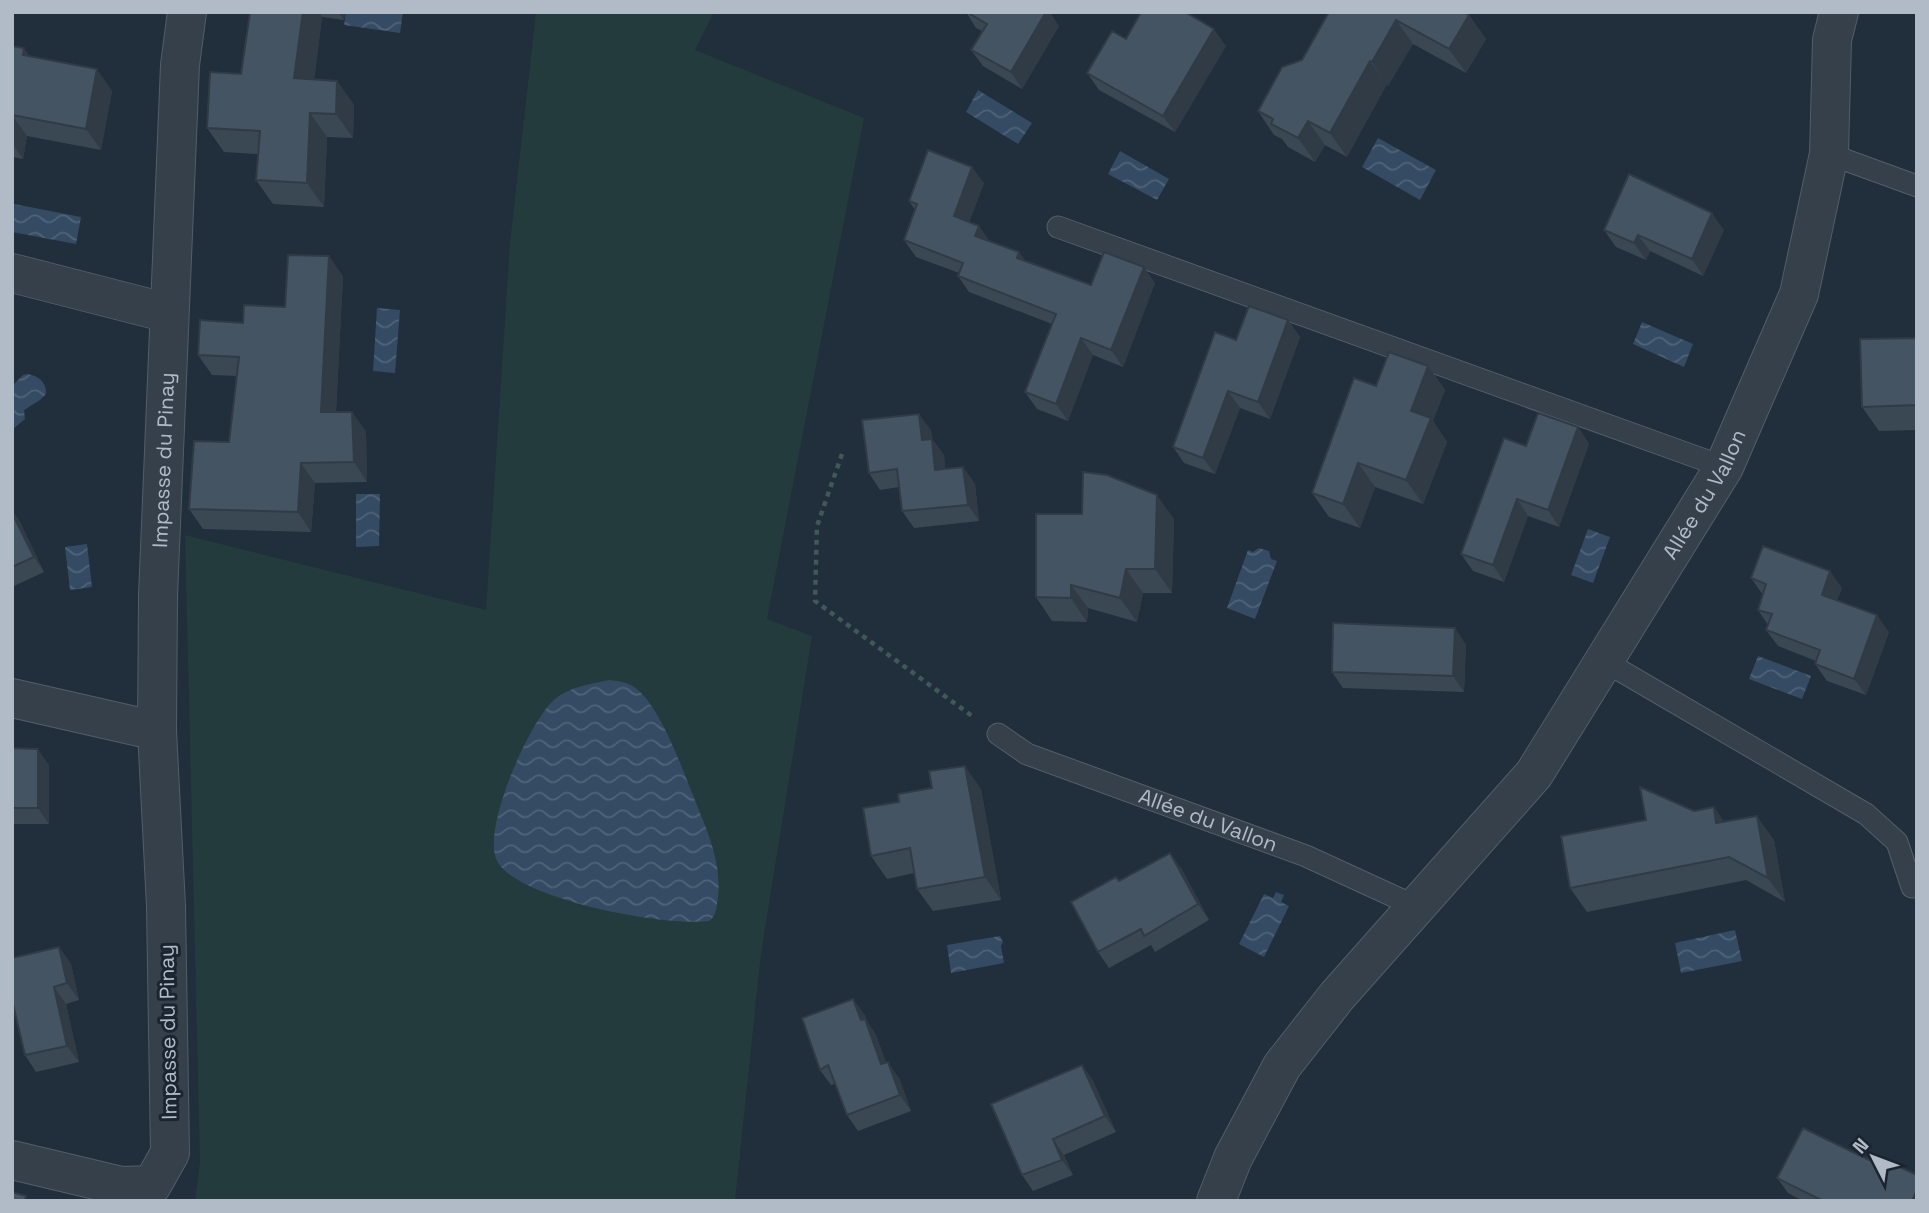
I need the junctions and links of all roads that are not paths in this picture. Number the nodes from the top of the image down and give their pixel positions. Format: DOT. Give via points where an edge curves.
graph roads {
  1 [pos="187,12"];
  2 [pos="1839,12"];
  3 [pos="1829,154"];
  4 [pos="1917,186"];
  5 [pos="1058,227"];
  6 [pos="12,273"];
  7 [pos="168,313"];
  8 [pos="1724,467"];
  9 [pos="1604,661"];
  10 [pos="12,698"];
  11 [pos="157,731"];
  12 [pos="998,734"];
  13 [pos="1912,887"];
  14 [pos="1417,907"];
  15 [pos="12,1160"];
  16 [pos="1216,1201"];
  1 -- 7 [label="street, Impasse du Pinay" via="180,65"];
  2 -- 3 [label="street, Allée du Vallon" via="1832,40"];
  3 -- 4 [label="lane"];
  3 -- 8 [label="street, Allée du Vallon" via="1799,294"];
  5 -- 8 [label="lane"];
  6 -- 7 [label="street"];
  7 -- 11 [label="street, Impasse du Pinay"];
  8 -- 9 [label="street, Allée du Vallon"];
  9 -- 13 [label="lane" via="1866,814 1897,842"];
  9 -- 14 [label="street, Allée du Vallon" via="1534,774"];
  10 -- 11 [label="street"];
  11 -- 15 [label="street, Impasse du Pinay" via="166,906 170,1153 152,1185 121,1186"];
  12 -- 14 [label="lane, Allée du Vallon" via="1027,754 1306,856"];
  14 -- 16 [label="street, Allée du Vallon" via="1282,1066 1233,1158"];
}
